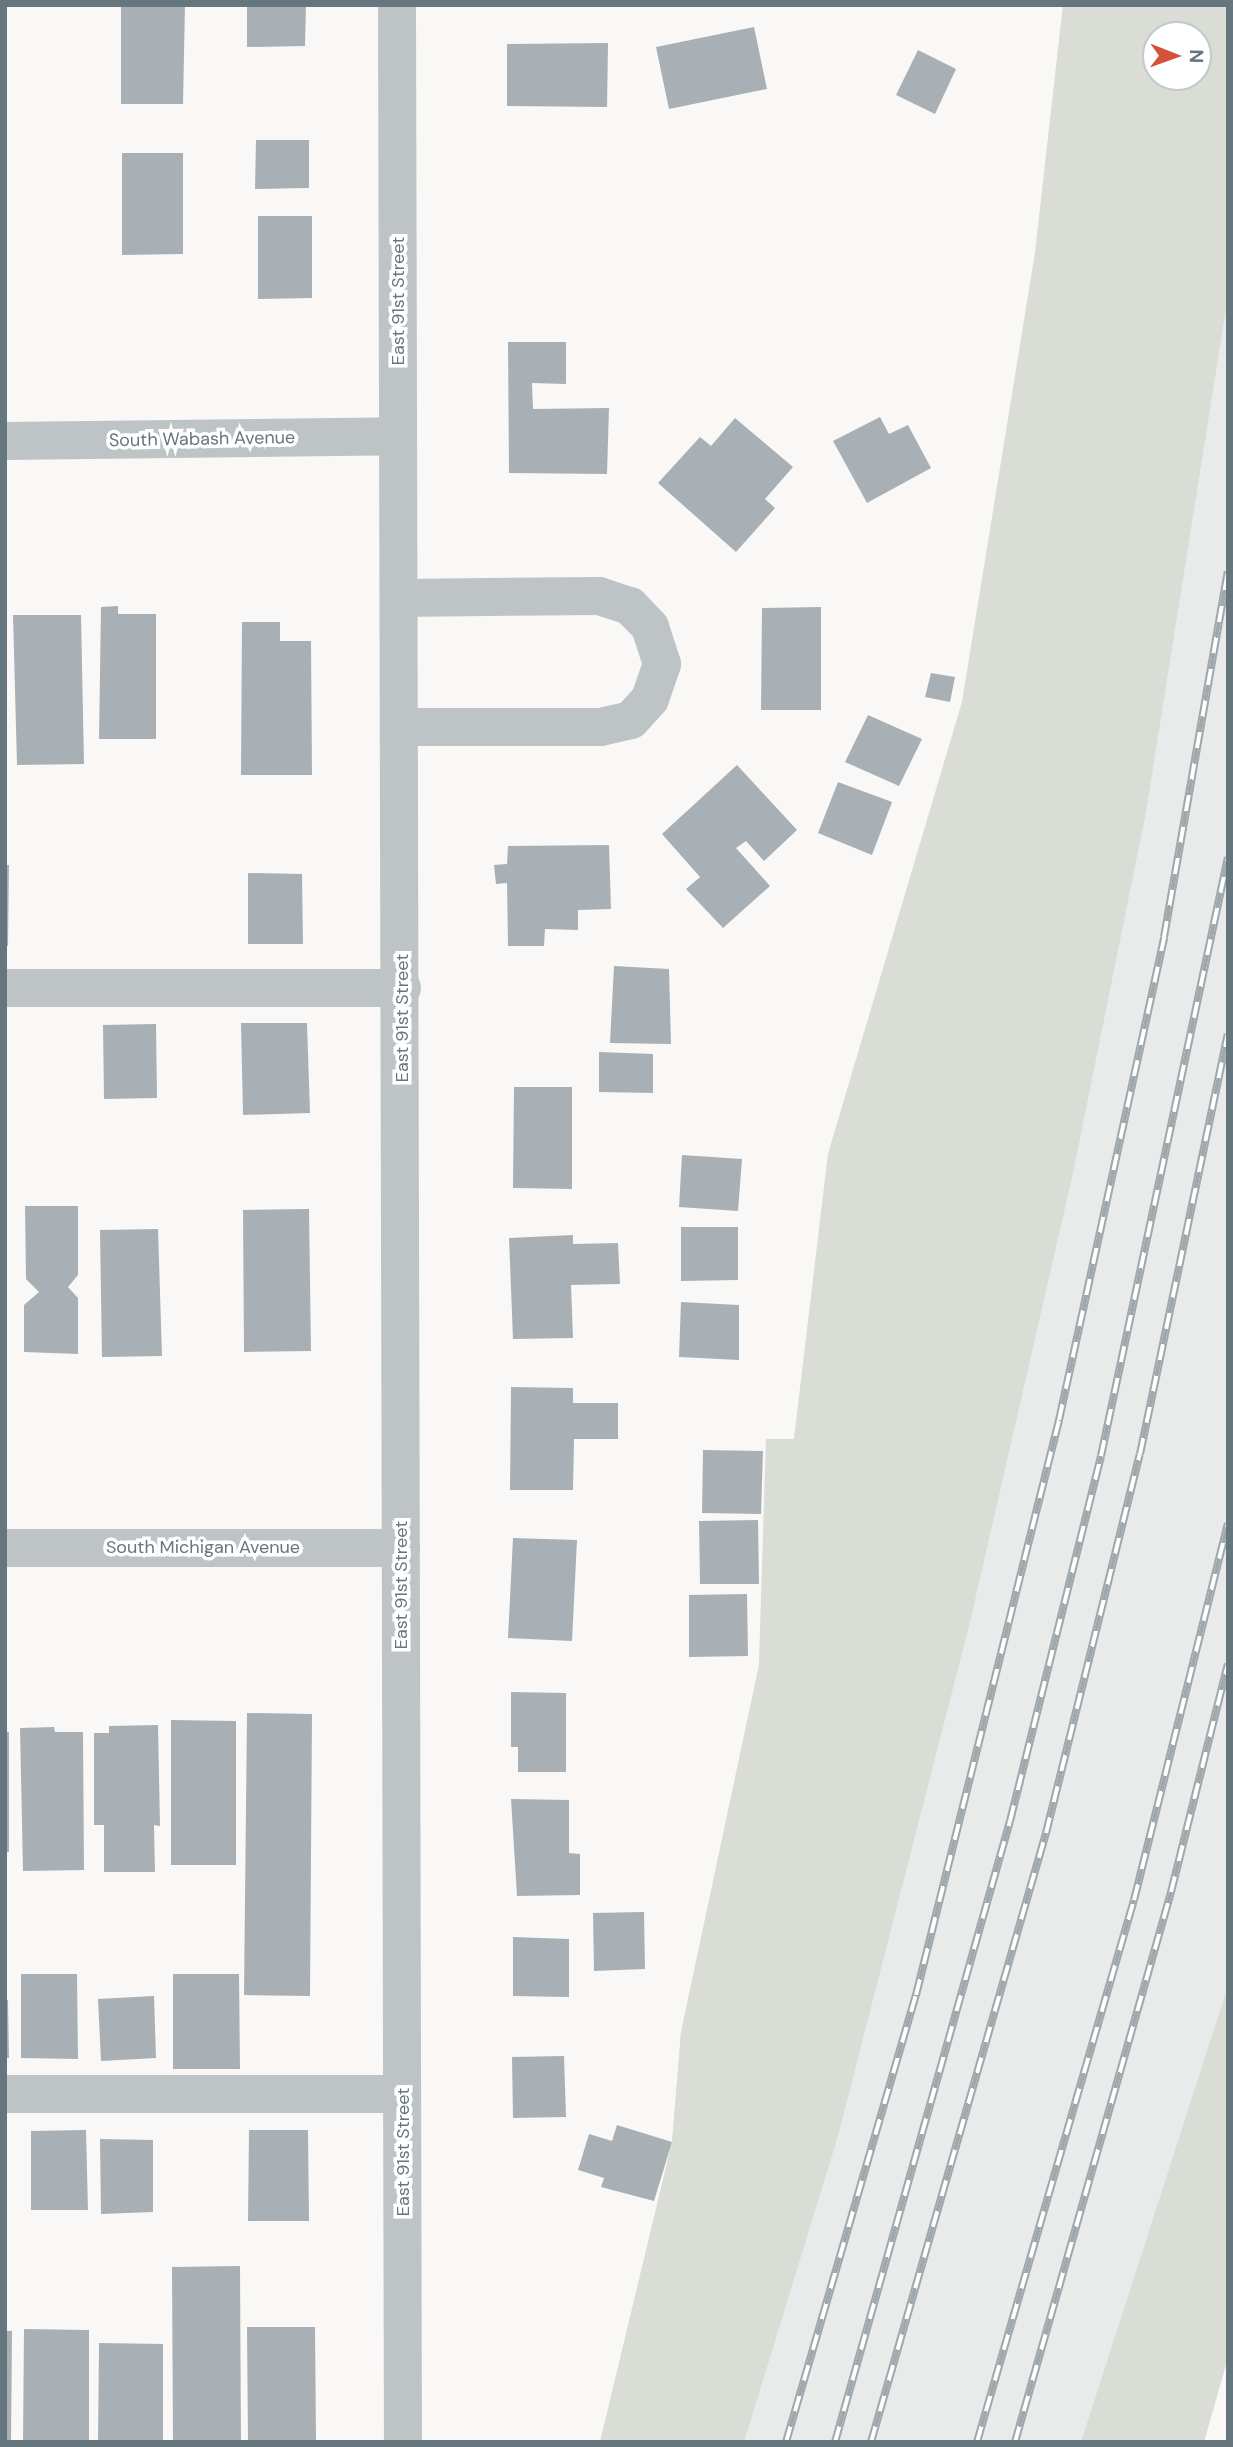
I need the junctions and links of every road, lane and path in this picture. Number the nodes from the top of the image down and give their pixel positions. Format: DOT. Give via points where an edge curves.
graph roads {
  1 [pos="397,5"];
  2 [pos="398,436"];
  3 [pos="5,441"];
  4 [pos="400,598"];
  5 [pos="402,727"];
  6 [pos="5,988"];
  7 [pos="402,988"];
  8 [pos="5,1548"];
  9 [pos="401,1548"];
  10 [pos="5,2094"];
  11 [pos="402,2094"];
  12 [pos="403,2442"];
  1 -- 2 [label="street, East 91st Street"];
  2 -- 3 [label="street, South Wabash Avenue"];
  2 -- 4 [label="street, East 91st Street"];
  4 -- 5 [label="street, East 91st Street"];
  4 -- 5 [label="street" via="599,596 630,606 643,620 662,664 650,699 631,720 601,727"];
  5 -- 7 [label="street, East 91st Street"];
  6 -- 7 [label="street"];
  7 -- 9 [label="street, East 91st Street"];
  8 -- 9 [label="street, South Michigan Avenue"];
  9 -- 11 [label="street, East 91st Street"];
  10 -- 11 [label="street"];
  11 -- 12 [label="street, East 91st Street"];
}
